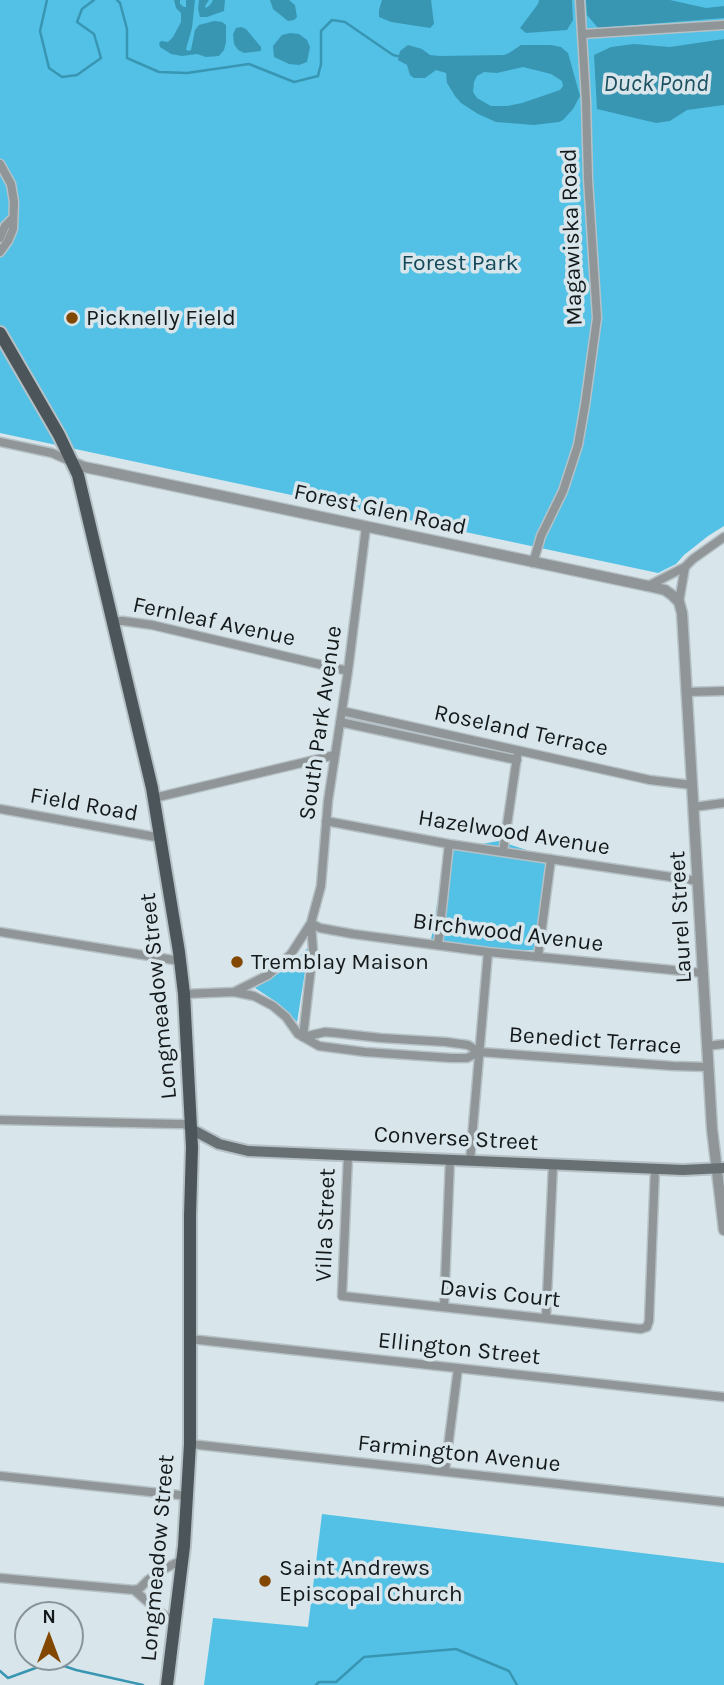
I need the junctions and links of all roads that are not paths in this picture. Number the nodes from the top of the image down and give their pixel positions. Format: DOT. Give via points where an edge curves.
graph roads {
  1 [pos="580,0"];
  2 [pos="724,25"];
  3 [pos="582,34"];
  4 [pos="0,164"];
  5 [pos="12,219"];
  6 [pos="0,238"];
  7 [pos="0,251"];
  8 [pos="0,333"];
  9 [pos="0,442"];
  10 [pos="70,461"];
  11 [pos="366,527"];
  12 [pos="724,537"];
  13 [pos="533,563"];
  14 [pos="685,567"];
  15 [pos="648,586"];
  16 [pos="679,602"];
  17 [pos="113,621"];
  18 [pos="348,670"];
  19 [pos="724,691"];
  20 [pos="687,692"];
  21 [pos="342,710"];
  22 [pos="340,722"];
  23 [pos="518,751"];
  24 [pos="335,755"];
  25 [pos="517,760"];
  26 [pos="692,785"];
  27 [pos="154,798"];
  28 [pos="724,803"];
  29 [pos="694,807"];
  30 [pos="0,809"];
  31 [pos="326,821"];
  32 [pos="161,836"];
  33 [pos="449,844"];
  34 [pos="502,852"];
  35 [pos="551,859"];
  36 [pos="698,881"];
  37 [pos="311,923"];
  38 [pos="0,932"];
  39 [pos="438,945"];
  40 [pos="488,952"];
  41 [pos="538,957"];
  42 [pos="180,961"];
  43 [pos="703,973"];
  44 [pos="234,992"];
  45 [pos="184,994"];
  46 [pos="303,1037"];
  47 [pos="724,1044"];
  48 [pos="707,1046"];
  49 [pos="478,1052"];
  50 [pos="708,1067"];
  51 [pos="0,1120"];
  52 [pos="191,1129"];
  53 [pos="348,1156"];
  54 [pos="450,1160"];
  55 [pos="470,1161"];
  56 [pos="553,1165"];
  57 [pos="720,1168"];
  58 [pos="655,1169"];
  59 [pos="724,1230"];
  60 [pos="342,1296"];
  61 [pos="444,1307"];
  62 [pos="546,1318"];
  63 [pos="190,1339"];
  64 [pos="458,1368"];
  65 [pos="724,1397"];
  66 [pos="190,1444"];
  67 [pos="445,1471"];
  68 [pos="0,1476"];
  69 [pos="188,1496"];
  70 [pos="724,1502"];
  71 [pos="183,1562"];
  72 [pos="0,1578"];
  73 [pos="134,1590"];
  74 [pos="176,1619"];
  75 [pos="167,1685"];
  1 -- 3 [label="street, Magawiska Road"];
  2 -- 3 [label="street"];
  3 -- 13 [label="street, Magawiska Road" via="597,318 578,445"];
  4 -- 5 [label="street" via="13,189"];
  5 -- 6 [label="street"];
  5 -- 7 [label="street" via="13,229"];
  8 -- 10 [label="main road, Longmeadow Street"];
  9 -- 10 [label="street"];
  10 -- 11 [label="street, Forest Glen Road"];
  10 -- 17 [label="main road, Longmeadow Street" via="78,475"];
  11 -- 13 [label="street, Forest Glen Road"];
  11 -- 18 [label="street, South Park Avenue"];
  12 -- 14 [label="street"];
  13 -- 15 [label="street, Forest Glen Road"];
  14 -- 15 [label="street"];
  14 -- 16 [label="street"];
  15 -- 16 [label="street, Forest Glen Road" via="665,590"];
  16 -- 20 [label="street, Laurel Street"];
  17 -- 18 [label="street, Fernleaf Avenue" via="152,625"];
  17 -- 27 [label="main road, Longmeadow Street"];
  18 -- 21 [label="street, South Park Avenue"];
  19 -- 20 [label="street"];
  20 -- 26 [label="street, Laurel Street"];
  21 -- 22 [label="street, South Park Avenue"];
  21 -- 23 [label="street, Roseland Terrace"];
  22 -- 24 [label="street, South Park Avenue"];
  22 -- 25 [label="street"];
  23 -- 25 [label="street"];
  23 -- 26 [label="street, Roseland Terrace"];
  24 -- 27 [label="street"];
  24 -- 31 [label="street, South Park Avenue"];
  25 -- 34 [label="street"];
  26 -- 29 [label="street, Laurel Street"];
  27 -- 32 [label="main road, Longmeadow Street"];
  28 -- 29 [label="street"];
  29 -- 36 [label="street, Laurel Street"];
  30 -- 32 [label="street, Field Road"];
  31 -- 33 [label="street, Hazelwood Avenue"];
  31 -- 37 [label="street, South Park Avenue" via="321,886"];
  32 -- 42 [label="main road, Longmeadow Street"];
  33 -- 34 [label="street, Hazelwood Avenue"];
  33 -- 39 [label="street"];
  34 -- 35 [label="street, Hazelwood Avenue"];
  35 -- 36 [label="street, Hazelwood Avenue"];
  35 -- 41 [label="street"];
  36 -- 43 [label="street, Laurel Street"];
  37 -- 39 [label="street, Birchwood Avenue"];
  37 -- 44 [label="street, South Park Avenue" via="284,962"];
  37 -- 46 [label="street, South Park Avenue" via="313,950"];
  38 -- 42 [label="street"];
  39 -- 40 [label="street, Birchwood Avenue"];
  40 -- 41 [label="street, Birchwood Avenue"];
  40 -- 49 [label="street"];
  41 -- 43 [label="street, Birchwood Avenue"];
  42 -- 45 [label="main road, Longmeadow Street"];
  43 -- 48 [label="street, Laurel Street"];
  44 -- 45 [label="street, South Park Avenue"];
  44 -- 46 [label="street, Benedict Terrace" via="273,1006"];
  45 -- 52 [label="main road, Longmeadow Street"];
  46 -- 49 [label="street, Benedict Terrace" via="336,1032 468,1045"];
  46 -- 49 [label="street, Benedict Terrace" via="319,1046 365,1052 467,1058"];
  47 -- 48 [label="street"];
  48 -- 50 [label="street, Laurel Street"];
  49 -- 50 [label="street, Benedict Terrace"];
  49 -- 55 [label="street"];
  50 -- 57 [label="street, Laurel Street"];
  51 -- 52 [label="street" via="184,1124"];
  52 -- 53 [label="main road, Converse Street" via="242,1151"];
  52 -- 63 [label="main road, Longmeadow Street"];
  53 -- 54 [label="main road, Converse Street"];
  53 -- 60 [label="street, Villa Street"];
  54 -- 55 [label="main road, Converse Street"];
  54 -- 61 [label="street"];
  55 -- 56 [label="main road, Converse Street"];
  56 -- 58 [label="main road, Converse Street"];
  56 -- 62 [label="street"];
  57 -- 58 [label="main road, Converse Street"];
  57 -- 59 [label="street, Laurel Street"];
  58 -- 62 [label="street, Davis Court" via="647,1326"];
  60 -- 61 [label="street, Davis Court"];
  61 -- 62 [label="street, Davis Court"];
  63 -- 64 [label="street, Ellington Street"];
  63 -- 66 [label="main road, Longmeadow Street"];
  64 -- 65 [label="street, Ellington Street"];
  64 -- 67 [label="street"];
  66 -- 67 [label="street, Farmington Avenue"];
  66 -- 69 [label="main road, Longmeadow Street"];
  67 -- 70 [label="street, Farmington Avenue"];
  68 -- 69 [label="street"];
  69 -- 71 [label="main road, Longmeadow Street"];
  71 -- 73 [label="street"];
  71 -- 74 [label="main road, Longmeadow Street"];
  72 -- 73 [label="street"];
  73 -- 74 [label="street"];
  74 -- 75 [label="main road, Longmeadow Street"];
}
